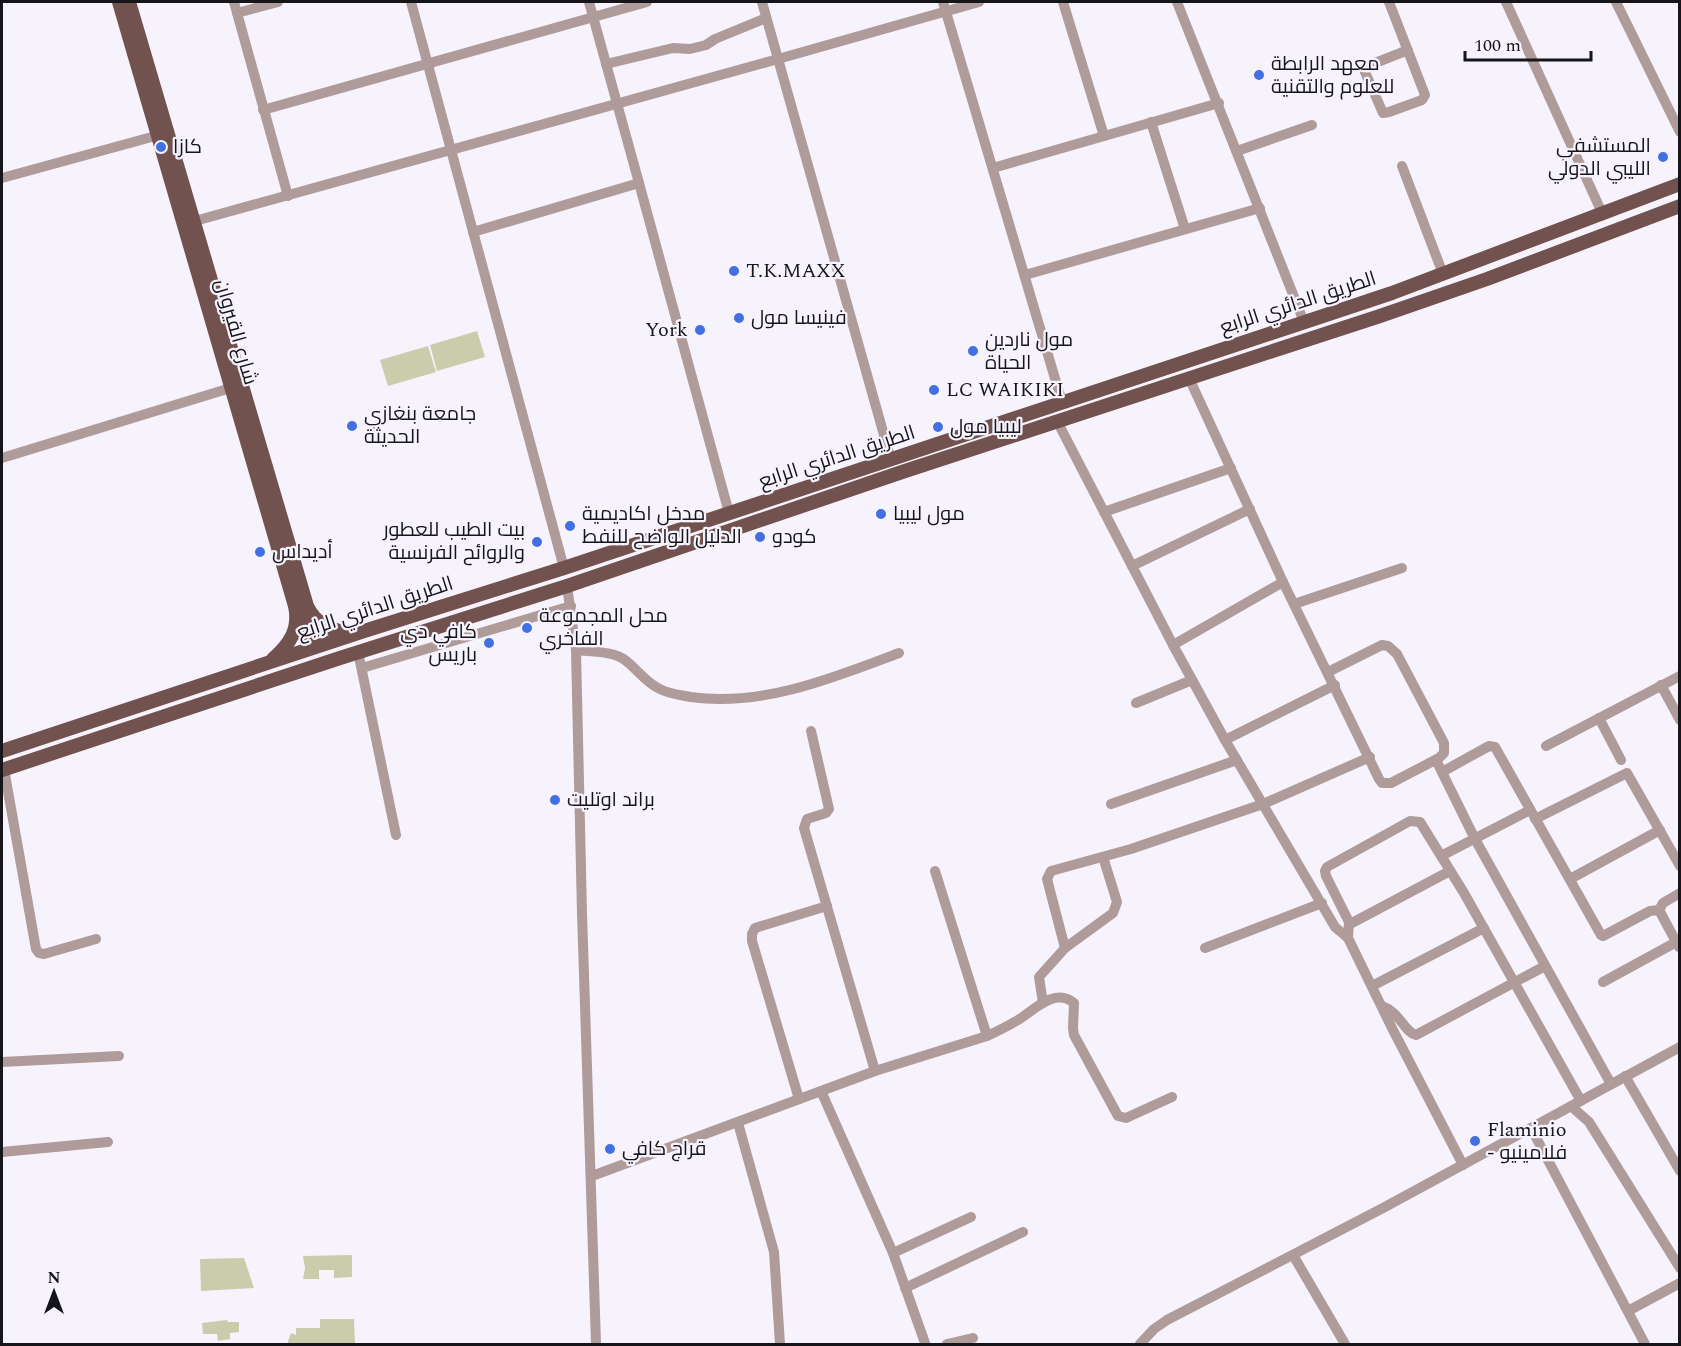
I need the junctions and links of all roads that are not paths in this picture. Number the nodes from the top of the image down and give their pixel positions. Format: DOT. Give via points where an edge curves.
graph roads {
  1 [pos="119,2"];
  2 [pos="129,2"];
  3 [pos="278,2"];
  4 [pos="411,2"];
  5 [pos="589,2"];
  6 [pos="647,2"];
  7 [pos="762,2"];
  8 [pos="979,2"];
  9 [pos="1063,2"];
  10 [pos="1177,2"];
  11 [pos="1389,2"];
  12 [pos="1506,2"];
  13 [pos="1616,2"];
  14 [pos="944,6"];
  15 [pos="236,7"];
  16 [pos="593,16"];
  17 [pos="766,18"];
  18 [pos="1408,51"];
  19 [pos="778,59"];
  20 [pos="427,63"];
  21 [pos="606,63"];
  22 [pos="1218,103"];
  23 [pos="617,104"];
  24 [pos="263,110"];
  25 [pos="1151,122"];
  26 [pos="1312,125"];
  27 [pos="1680,132"];
  28 [pos="159,135"];
  29 [pos="1104,136"];
  30 [pos="451,150"];
  31 [pos="1237,151"];
  32 [pos="1402,166"];
  33 [pos="993,168"];
  34 [pos="2,178"];
  35 [pos="639,183"];
  36 [pos="1680,184"];
  37 [pos="288,196"];
  38 [pos="1680,206"];
  39 [pos="1260,208"];
  40 [pos="1603,215"];
  41 [pos="195,221"];
  42 [pos="1185,229"];
  43 [pos="473,232"];
  44 [pos="1443,274"];
  45 [pos="1025,275"];
  46 [pos="1304,322"];
  47 [pos="1189,378"];
  48 [pos="1117,384"];
  49 [pos="236,386"];
  50 [pos="1123,399"];
  51 [pos="1062,402"];
  52 [pos="1057,421"];
  53 [pos="2,458"];
  54 [pos="891,460"];
  55 [pos="1231,468"];
  56 [pos="1250,509"];
  57 [pos="1104,512"];
  58 [pos="729,513"];
  59 [pos="1132,566"];
  60 [pos="564,568"];
  61 [pos="1402,568"];
  62 [pos="1283,582"];
  63 [pos="567,586"];
  64 [pos="1294,604"];
  65 [pos="571,606"];
  66 [pos="302,610"];
  67 [pos="361,632"];
  68 [pos="1173,645"];
  69 [pos="576,650"];
  70 [pos="358,652"];
  71 [pos="898,653"];
  72 [pos="265,665"];
  73 [pos="362,668"];
  74 [pos="1328,672"];
  75 [pos="1680,676"];
  76 [pos="1192,681"];
  77 [pos="1335,685"];
  78 [pos="1661,685"];
  79 [pos="1136,703"];
  80 [pos="1599,718"];
  81 [pos="1680,720"];
  82 [pos="811,731"];
  83 [pos="1225,740"];
  84 [pos="1546,746"];
  85 [pos="2,751"];
  86 [pos="1370,757"];
  87 [pos="1237,760"];
  88 [pos="1436,760"];
  89 [pos="1621,760"];
  90 [pos="3,770"];
  91 [pos="1442,772"];
  92 [pos="1111,804"];
  93 [pos="1263,804"];
  94 [pos="1532,814"];
  95 [pos="1660,830"];
  96 [pos="396,834"];
  97 [pos="1475,839"];
  98 [pos="1441,856"];
  99 [pos="1103,857"];
  100 [pos="1680,866"];
  101 [pos="934,871"];
  102 [pos="1450,871"];
  103 [pos="1570,879"];
  104 [pos="1680,893"];
  105 [pos="1322,903"];
  106 [pos="828,906"];
  107 [pos="1659,910"];
  108 [pos="1350,924"];
  109 [pos="1484,928"];
  110 [pos="1348,938"];
  111 [pos="96,939"];
  112 [pos="1678,943"];
  113 [pos="1065,948"];
  114 [pos="1205,948"];
  115 [pos="1545,966"];
  116 [pos="1603,982"];
  117 [pos="1513,983"];
  118 [pos="1372,986"];
  119 [pos="1042,1003"];
  120 [pos="1382,1006"];
  121 [pos="987,1035"];
  122 [pos="1680,1047"];
  123 [pos="119,1056"];
  124 [pos="2,1062"];
  125 [pos="875,1071"];
  126 [pos="1625,1076"];
  127 [pos="1611,1084"];
  128 [pos="821,1091"];
  129 [pos="1172,1097"];
  130 [pos="799,1099"];
  131 [pos="1576,1104"];
  132 [pos="738,1123"];
  133 [pos="1531,1128"];
  134 [pos="108,1142"];
  135 [pos="2,1152"];
  136 [pos="1463,1165"];
  137 [pos="1680,1171"];
  138 [pos="592,1176"];
  139 [pos="971,1217"];
  140 [pos="1023,1232"];
  141 [pos="893,1253"];
  142 [pos="1293,1255"];
  143 [pos="1680,1268"];
  144 [pos="1680,1283"];
  145 [pos="905,1288"];
  146 [pos="1628,1311"];
  147 [pos="973,1338"];
  148 [pos="596,1344"];
  149 [pos="780,1344"];
  150 [pos="925,1344"];
  151 [pos="946,1344"];
  152 [pos="1140,1344"];
  153 [pos="1345,1344"];
  154 [pos="1645,1344"];
  1 -- 28 [label="main road, شارع القيروان"];
  2 -- 41 [label="main road, شارع القيروان"];
  3 -- 15 [label="street"];
  4 -- 20 [label="street"];
  5 -- 16 [label="street"];
  6 -- 16 [label="street"];
  7 -- 17 [label="street"];
  8 -- 14 [label="street"];
  9 -- 29 [label="street"];
  10 -- 22 [label="street"];
  11 -- 18 [label="street"];
  12 -- 40 [label="street"];
  13 -- 27 [label="street"];
  14 -- 19 [label="street"];
  14 -- 33 [label="street"];
  15 -- 24 [label="street"];
  16 -- 20 [label="street"];
  16 -- 21 [label="street"];
  17 -- 19 [label="street"];
  17 -- 21 [label="street" via="706,45"];
  18 -- 18 [label="street" via="1425,97 1383,113 1365,67"];
  19 -- 23 [label="street"];
  19 -- 54 [label="street"];
  20 -- 24 [label="street"];
  20 -- 30 [label="street"];
  21 -- 23 [label="street"];
  22 -- 25 [label="street"];
  22 -- 31 [label="street"];
  23 -- 30 [label="street"];
  23 -- 35 [label="street"];
  24 -- 37 [label="street"];
  25 -- 29 [label="street"];
  25 -- 42 [label="street"];
  26 -- 31 [label="street"];
  28 -- 34 [label="street"];
  28 -- 49 [label="main road, شارع القيروان"];
  29 -- 33 [label="street"];
  30 -- 37 [label="street"];
  30 -- 43 [label="street"];
  31 -- 39 [label="street"];
  32 -- 44 [label="street"];
  33 -- 45 [label="street"];
  35 -- 43 [label="street"];
  35 -- 58 [label="street"];
  36 -- 40 [label="main road, الطريق الدائري الرابع"];
  37 -- 41 [label="street"];
  38 -- 47 [label="main road, الطريق الدائري الرابع" via="1477,283"];
  39 -- 42 [label="street"];
  39 -- 46 [label="street"];
  40 -- 44 [label="main road, الطريق الدائري الرابع"];
  41 -- 49 [label="main road, شارع القيروان"];
  42 -- 45 [label="street"];
  43 -- 60 [label="street"];
  44 -- 46 [label="main road, الطريق الدائري الرابع"];
  45 -- 51 [label="street"];
  46 -- 48 [label="main road, الطريق الدائري الرابع"];
  47 -- 50 [label="main road, الطريق الدائري الرابع"];
  47 -- 55 [label="street"];
  48 -- 50 [label="main road"];
  48 -- 51 [label="main road, الطريق الدائري الرابع"];
  49 -- 53 [label="street"];
  49 -- 66 [label="main road, شارع القيروان"];
  50 -- 52 [label="main road, الطريق الدائري الرابع"];
  51 -- 54 [label="main road, الطريق الدائري الرابع"];
  52 -- 57 [label="street"];
  52 -- 63 [label="main road, الطريق الدائري الرابع"];
  54 -- 58 [label="main road, الطريق الدائري الرابع"];
  55 -- 56 [label="street"];
  55 -- 57 [label="street"];
  56 -- 59 [label="street"];
  56 -- 62 [label="street"];
  57 -- 59 [label="street"];
  58 -- 60 [label="main road, الطريق الدائري الرابع"];
  59 -- 68 [label="street"];
  60 -- 67 [label="main road, الطريق الدائري الرابع"];
  61 -- 64 [label="street"];
  62 -- 64 [label="street"];
  62 -- 68 [label="street"];
  63 -- 65 [label="street"];
  63 -- 70 [label="main road, الطريق الدائري الرابع"];
  64 -- 74 [label="street"];
  65 -- 69 [label="street"];
  65 -- 73 [label="street"];
  66 -- 67 [label="main road" via="339,632"];
  66 -- 72 [label="main road, شارع القيروان" via="292,640"];
  67 -- 72 [label="main road, الطريق الدائري الرابع"];
  68 -- 76 [label="street"];
  69 -- 71 [label="street" via="618,656 659,689 728,700 801,686"];
  69 -- 138 [label="street"];
  70 -- 73 [label="street"];
  70 -- 90 [label="main road, الطريق الدائري الرابع"];
  72 -- 85 [label="main road, الطريق الدائري الرابع"];
  73 -- 96 [label="street"];
  74 -- 77 [label="street"];
  74 -- 88 [label="street" via="1382,645 1392,648 1444,743 1444,753"];
  75 -- 78 [label="street"];
  76 -- 79 [label="street"];
  76 -- 83 [label="street"];
  77 -- 83 [label="street"];
  77 -- 86 [label="street"];
  78 -- 80 [label="street"];
  78 -- 81 [label="street"];
  80 -- 84 [label="street"];
  80 -- 89 [label="street"];
  82 -- 106 [label="street" via="829,809 807,819 804,828"];
  83 -- 87 [label="street"];
  86 -- 88 [label="street" via="1379,779 1385,783"];
  86 -- 93 [label="street"];
  87 -- 92 [label="street"];
  87 -- 93 [label="street"];
  88 -- 91 [label="street"];
  90 -- 111 [label="street" via="36,949 44,954"];
  91 -- 94 [label="street" via="1495,747"];
  91 -- 97 [label="street"];
  93 -- 99 [label="street"];
  93 -- 105 [label="street"];
  94 -- 95 [label="street" via="1627,773"];
  94 -- 97 [label="street"];
  94 -- 103 [label="street"];
  95 -- 100 [label="street"];
  95 -- 103 [label="street"];
  97 -- 98 [label="street"];
  97 -- 115 [label="street"];
  98 -- 102 [label="street"];
  98 -- 108 [label="street" via="1424,827 1415,821 1327,867 1325,874"];
  99 -- 113 [label="street" via="1116,908"];
  99 -- 113 [label="street" via="1054,870 1047,877"];
  101 -- 121 [label="street"];
  102 -- 108 [label="street"];
  102 -- 109 [label="street"];
  103 -- 107 [label="street" via="1603,936"];
  104 -- 107 [label="street"];
  105 -- 110 [label="street" via="1335,927"];
  105 -- 114 [label="street"];
  106 -- 125 [label="street"];
  106 -- 130 [label="street" via="755,928 752,934"];
  107 -- 112 [label="street"];
  108 -- 110 [label="street"];
  109 -- 117 [label="street"];
  109 -- 118 [label="street"];
  110 -- 118 [label="street"];
  112 -- 116 [label="street"];
  113 -- 119 [label="street" via="1040,977"];
  115 -- 117 [label="street"];
  115 -- 127 [label="street"];
  117 -- 120 [label="street" via="1416,1035 1411,1034 1396,1013"];
  117 -- 131 [label="street"];
  118 -- 120 [label="street"];
  119 -- 121 [label="street"];
  119 -- 129 [label="street" via="1058,997 1073,1001 1074,1035 1118,1116 1126,1118"];
  120 -- 136 [label="street"];
  121 -- 125 [label="street"];
  122 -- 126 [label="street"];
  123 -- 124 [label="street"];
  125 -- 128 [label="street"];
  126 -- 127 [label="street"];
  126 -- 137 [label="street"];
  127 -- 131 [label="street"];
  128 -- 130 [label="street"];
  128 -- 141 [label="street"];
  130 -- 132 [label="street"];
  131 -- 133 [label="street"];
  131 -- 143 [label="street"];
  132 -- 138 [label="street"];
  132 -- 149 [label="street" via="774,1252"];
  133 -- 136 [label="street"];
  133 -- 146 [label="street"];
  134 -- 135 [label="street"];
  136 -- 142 [label="street"];
  138 -- 148 [label="street"];
  139 -- 141 [label="street"];
  140 -- 145 [label="street"];
  141 -- 145 [label="street"];
  142 -- 152 [label="street" via="1167,1320"];
  142 -- 153 [label="street"];
  144 -- 146 [label="street"];
  145 -- 150 [label="street"];
  146 -- 154 [label="street"];
  147 -- 151 [label="street"];
}
